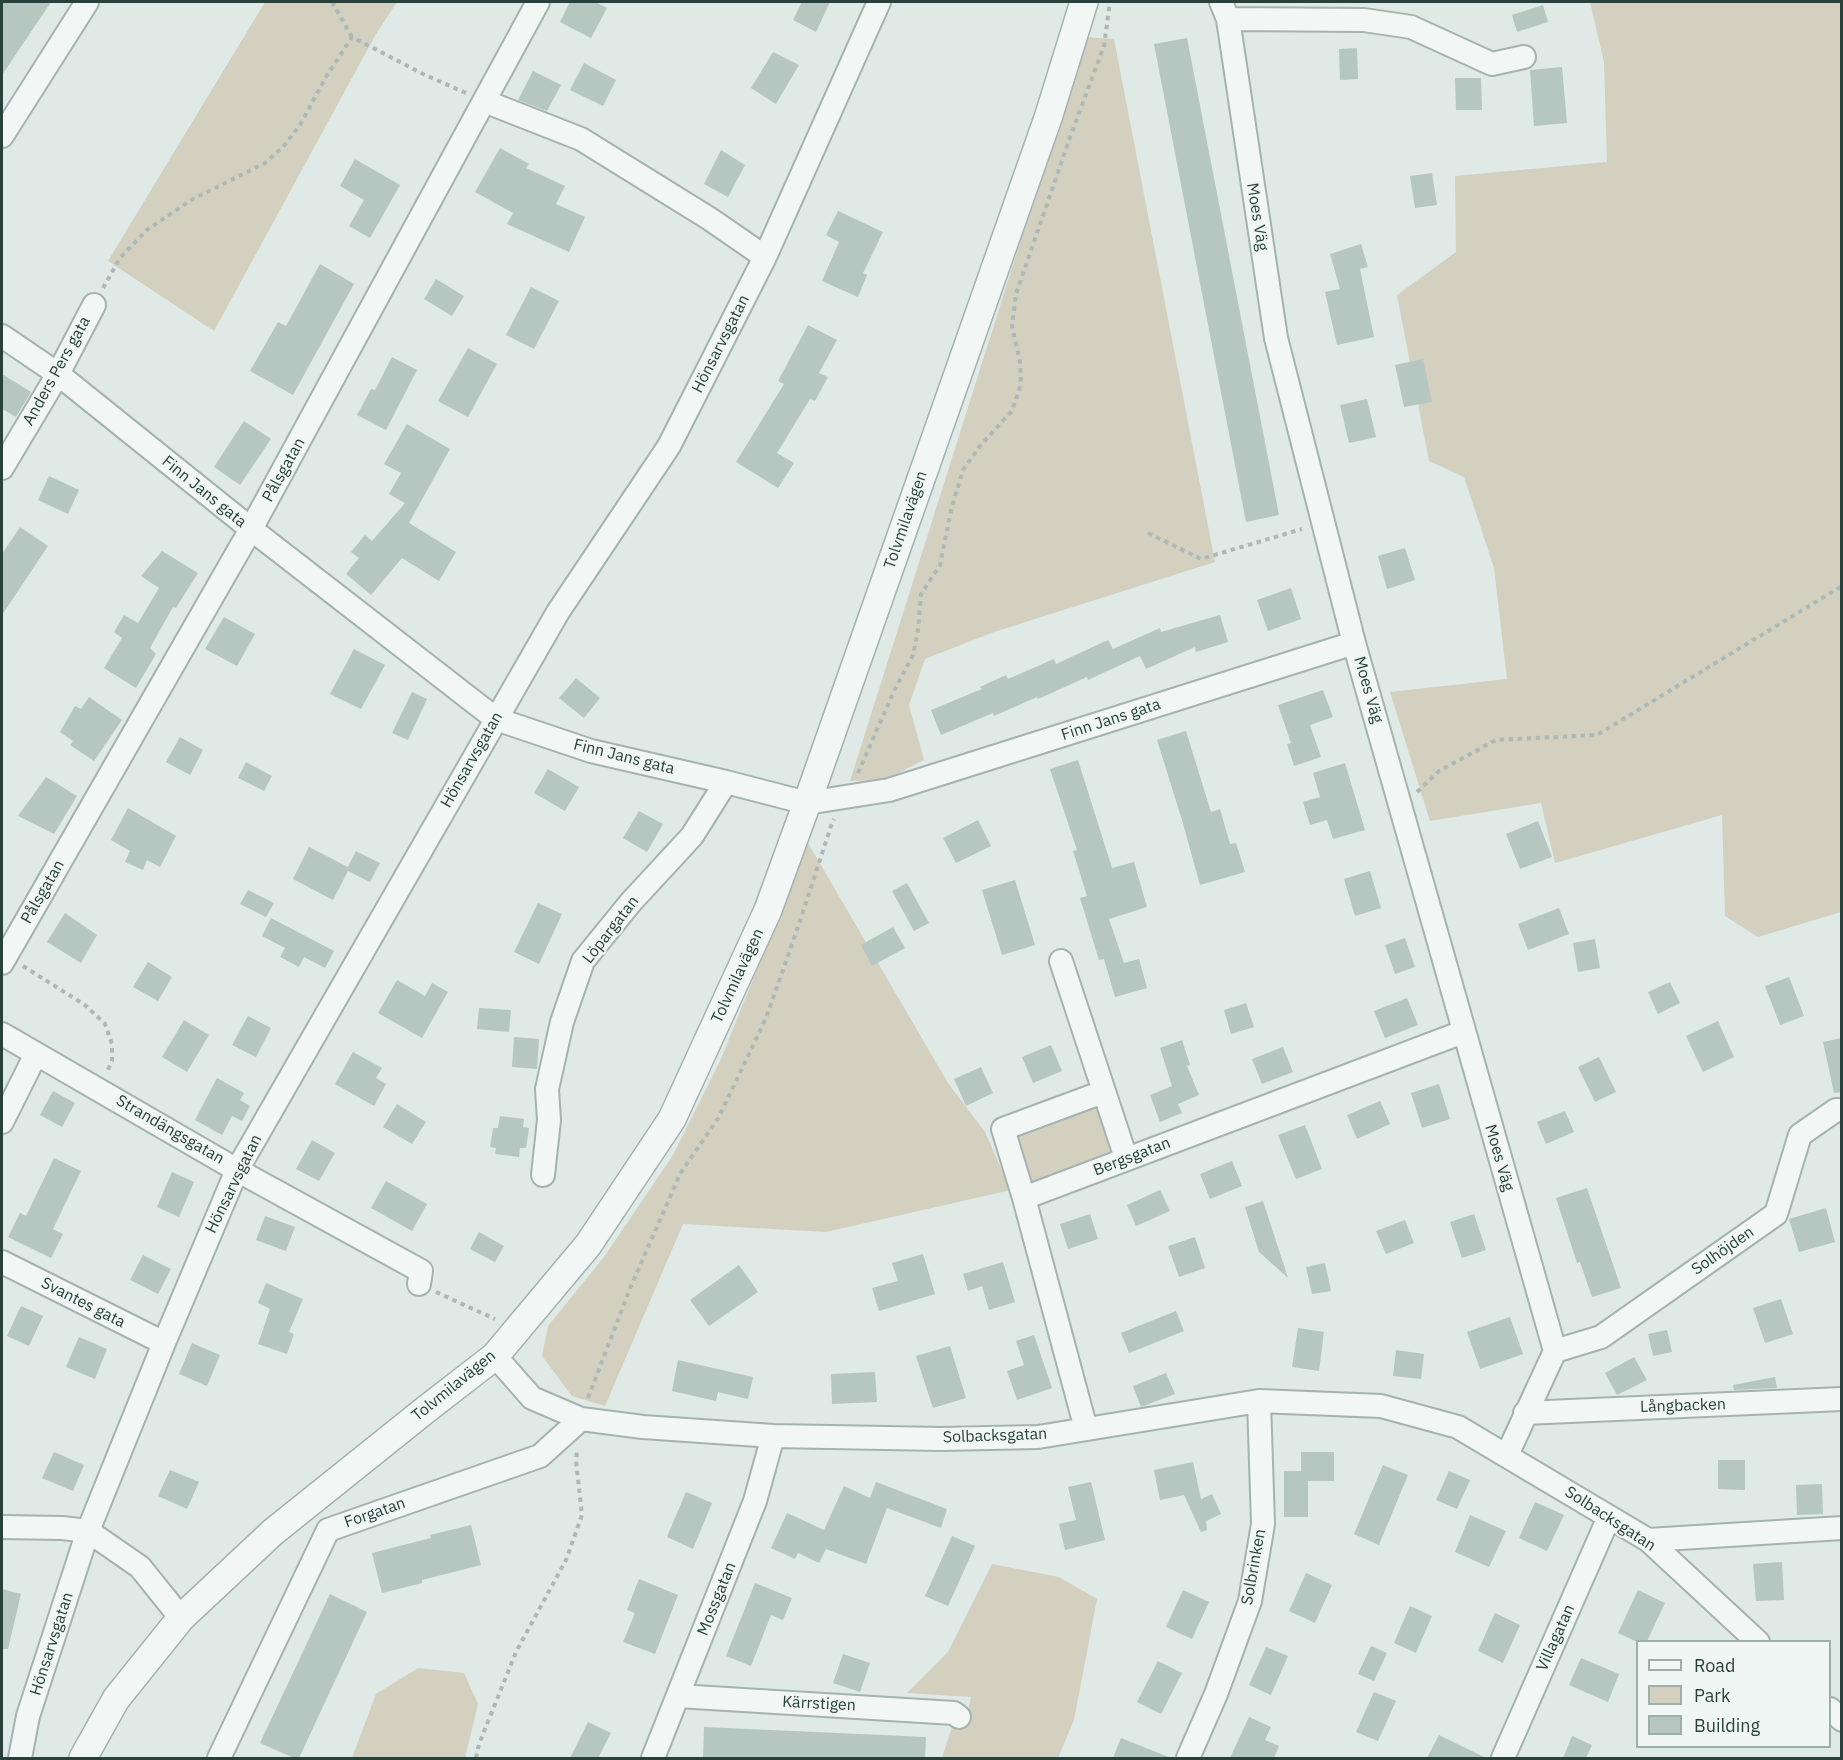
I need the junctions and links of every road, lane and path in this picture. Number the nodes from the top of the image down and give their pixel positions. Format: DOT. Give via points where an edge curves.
graph roads {
  1 [pos="87,2"];
  2 [pos="332,2"];
  3 [pos="538,2"];
  4 [pos="879,2"];
  5 [pos="1084,2"];
  6 [pos="1225,10"];
  7 [pos="352,37"];
  8 [pos="1524,57"];
  9 [pos="484,100"];
  10 [pos="2,136"];
  11 [pos="765,257"];
  12 [pos="94,304"];
  13 [pos="2,336"];
  14 [pos="58,374"];
  15 [pos="2,468"];
  16 [pos="1324,523"];
  17 [pos="251,529"];
  18 [pos="1148,533"];
  19 [pos="1842,586"];
  20 [pos="1354,643"];
  21 [pos="496,719"];
  22 [pos="726,782"];
  23 [pos="807,804"];
  24 [pos="1400,806"];
  25 [pos="4,960"];
  26 [pos="1061,961"];
  27 [pos="1463,1032"];
  28 [pos="2,1035"];
  29 [pos="36,1054"];
  30 [pos="100,1090"];
  31 [pos="1103,1092"];
  32 [pos="1842,1110"];
  33 [pos="2,1122"];
  34 [pos="1126,1158"];
  35 [pos="237,1170"];
  36 [pos="543,1175"];
  37 [pos="1024,1198"];
  38 [pos="2,1262"];
  39 [pos="419,1284"];
  40 [pos="164,1344"];
  41 [pos="504,1346"];
  42 [pos="1555,1351"];
  43 [pos="1842,1399"];
  44 [pos="1260,1401"];
  45 [pos="1525,1413"];
  46 [pos="581,1419"];
  47 [pos="1086,1429"];
  48 [pos="773,1436"];
  49 [pos="1507,1455"];
  50 [pos="1609,1517"];
  51 [pos="2,1527"];
  52 [pos="1842,1528"];
  53 [pos="88,1531"];
  54 [pos="1648,1540"];
  55 [pos="182,1618"];
  56 [pos="1757,1640"];
  57 [pos="678,1696"];
  58 [pos="958,1717"];
  59 [pos="20,1758"];
  60 [pos="83,1758"];
  61 [pos="219,1758"];
  62 [pos="653,1758"];
  63 [pos="1188,1758"];
  64 [pos="1503,1758"];
  1 -- 10 [label="street"];
  2 -- 7 [label="path"];
  3 -- 9 [label="street, Pålsgatan"];
  4 -- 11 [label="street, Hönsarvsgatan"];
  5 -- 23 [label="street, Tolvmilavägen" via="1044,129"];
  6 -- 8 [label="street, Moes Väg" via="1411,27 1492,64"];
  6 -- 16 [label="street, Moes Väg" via="1276,338"];
  7 -- 9 [label="path"];
  7 -- 12 [label="path" via="283,147 265,163 193,199 148,229 120,258"];
  9 -- 11 [label="street" via="581,140"];
  9 -- 17 [label="street, Pålsgatan"];
  11 -- 21 [label="street, Hönsarvsgatan" via="669,446 558,612"];
  12 -- 14 [label="street, Anders Pers gata"];
  13 -- 14 [label="street, Finn Jans gata"];
  14 -- 15 [label="street, Anders Pers gata"];
  14 -- 17 [label="street, Finn Jans gata"];
  16 -- 18 [label="path" via="1201,559"];
  16 -- 20 [label="street, Moes Väg"];
  17 -- 21 [label="street, Finn Jans gata"];
  17 -- 25 [label="street, Pålsgatan"];
  19 -- 24 [label="path" via="1597,735 1497,740 1439,771"];
  20 -- 23 [label="street, Finn Jans gata" via="889,790"];
  20 -- 24 [label="street, Moes Väg"];
  21 -- 22 [label="street, Finn Jans gata" via="591,751"];
  21 -- 35 [label="street, Hönsarvsgatan"];
  22 -- 23 [label="street, Finn Jans gata"];
  22 -- 36 [label="street, Löpargatan" via="692,836 583,962 561,1022 547,1089 549,1120"];
  23 -- 41 [label="street, Tolvmilavägen" via="768,910 672,1119 588,1245"];
  24 -- 27 [label="street, Moes Väg"];
  25 -- 30 [label="path" via="85,1005 105,1024 112,1044 111,1061"];
  26 -- 31 [label="street"];
  27 -- 34 [label="street, Bergsgatan"];
  27 -- 42 [label="street, Moes Väg"];
  28 -- 29 [label="street, Strandängsgatan"];
  29 -- 30 [label="street, Strandängsgatan"];
  29 -- 33 [label="street"];
  30 -- 35 [label="street, Strandängsgatan"];
  31 -- 34 [label="street"];
  31 -- 37 [label="street" via="1003,1129"];
  32 -- 42 [label="street, Solhöjden" via="1836,1110 1800,1135 1776,1214 1601,1336"];
  34 -- 37 [label="street, Bergsgatan"];
  35 -- 39 [label="street, Strandängsgatan" via="421,1270"];
  35 -- 40 [label="street, Hönsarvsgatan"];
  37 -- 47 [label="street"];
  38 -- 40 [label="street, Svantes gata"];
  39 -- 41 [label="path" via="494,1318"];
  40 -- 53 [label="street, Hönsarvsgatan"];
  41 -- 46 [label="street, Solbacksgatan" via="532,1398"];
  41 -- 55 [label="street, Tolvmilavägen" via="273,1532"];
  42 -- 45 [label="street"];
  43 -- 45 [label="street, Långbacken"];
  44 -- 47 [label="street, Solbacksgatan"];
  44 -- 49 [label="street, Solbacksgatan" via="1381,1406 1458,1426"];
  44 -- 63 [label="street, Solbrinken" via="1263,1524 1250,1601"];
  45 -- 49 [label="street"];
  46 -- 48 [label="street, Solbacksgatan"];
  46 -- 61 [label="street, Forgatan" via="540,1456 328,1530"];
  47 -- 48 [label="street, Solbacksgatan" via="1038,1437 952,1439"];
  48 -- 57 [label="street, Mossgatan" via="755,1501"];
  49 -- 50 [label="street, Solbacksgatan"];
  50 -- 54 [label="street, Solbacksgatan"];
  50 -- 64 [label="street, Villagatan"];
  51 -- 53 [label="street"];
  52 -- 54 [label="street"];
  53 -- 55 [label="street" via="140,1568"];
  53 -- 59 [label="street, Hönsarvsgatan" via="28,1716"];
  54 -- 56 [label="street, Solbacksgatan"];
  55 -- 60 [label="street, Tolvmilavägen" via="116,1700"];
  57 -- 58 [label="street, Kärrstigen" via="954,1713"];
  57 -- 62 [label="street, Mossgatan"];
}
